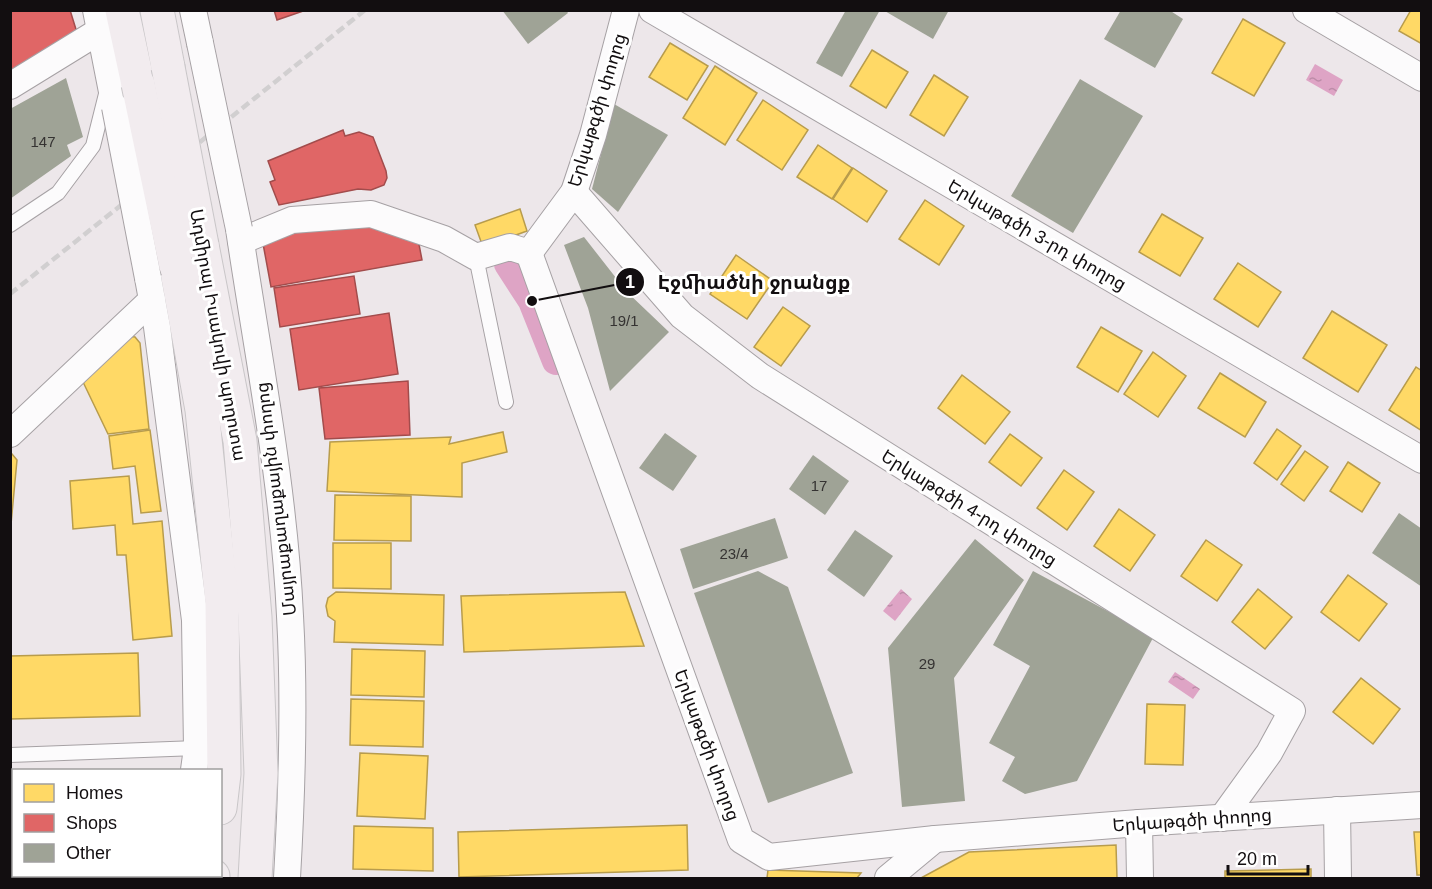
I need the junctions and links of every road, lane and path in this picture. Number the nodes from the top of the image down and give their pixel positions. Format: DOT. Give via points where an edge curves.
graph roads {
  1 [pos="157,10"];
  2 [pos="193,10"];
  3 [pos="626,10"];
  4 [pos="652,10"];
  5 [pos="1306,10"];
  6 [pos="106,17"];
  7 [pos="1422,78"];
  8 [pos="124,80"];
  9 [pos="10,86"];
  10 [pos="574,192"];
  11 [pos="10,225"];
  12 [pos="240,235"];
  13 [pos="529,252"];
  14 [pos="476,257"];
  15 [pos="158,281"];
  16 [pos="506,402"];
  17 [pos="10,434"];
  18 [pos="1422,460"];
  19 [pos="10,755"];
  20 [pos="196,759"];
  21 [pos="222,794"];
  22 [pos="1422,806"];
  23 [pos="1336,810"];
  24 [pos="1222,818"];
  25 [pos="1139,823"];
  26 [pos="935,839"];
  27 [pos="255,879"];
  28 [pos="287,879"];
  29 [pos="888,879"];
  30 [pos="1140,879"];
  31 [pos="1338,879"];
  1 -- 27 [label="highway, Ադմիրալ Իսակովի պողոտա, bridge" via="240,441 255,617 261,773"];
  2 -- 12 [label="street, Մայրաքաղաքային փողոց, bridge"];
  3 -- 10 [label="street, Երկաթգծի փողոց"];
  4 -- 18 [label="street, Երկաթգծի 3-րդ փողոց"];
  5 -- 7 [label="street"];
  6 -- 8 [label="highway, Ադմիրալ Իսակովի պողոտա"];
  6 -- 9 [label="street"];
  8 -- 11 [label="lane" via="93,146 58,194"];
  8 -- 15 [label="highway, Ադմիրալ Իսակովի պողոտա, bridge"];
  8 -- 15 [label="street, bridge" via="116,107"];
  10 -- 13 [label="street, Երկաթգծի փողոց"];
  10 -- 24 [label="street, Երկաթգծի 4-րդ փողոց" via="682,316 760,376 1292,711 1269,753"];
  12 -- 14 [label="street" via="292,220 371,214 444,239"];
  12 -- 28 [label="street, Մայրաքաղաքային փողոց" via="284,531 293,783"];
  13 -- 14 [label="street" via="510,247"];
  13 -- 26 [label="street, Երկաթգծի փողոց" via="741,840 769,857"];
  14 -- 16 [label="lane"];
  15 -- 17 [label="street"];
  15 -- 20 [label="street" via="157,327 195,620"];
  15 -- 21 [label="highway, Ադմիրալ Իսակովի պողոտա" via="202,410 222,602"];
  19 -- 20 [label="lane"];
  22 -- 23 [label="street, Երկաթգծի փողոց"];
  23 -- 24 [label="street, Երկաթգծի փողոց"];
  23 -- 31 [label="street"];
  24 -- 25 [label="street, Երկաթգծի փողոց"];
  25 -- 26 [label="street, Երկաթգծի փողոց"];
  25 -- 30 [label="street"];
  26 -- 29 [label="street"];
}
